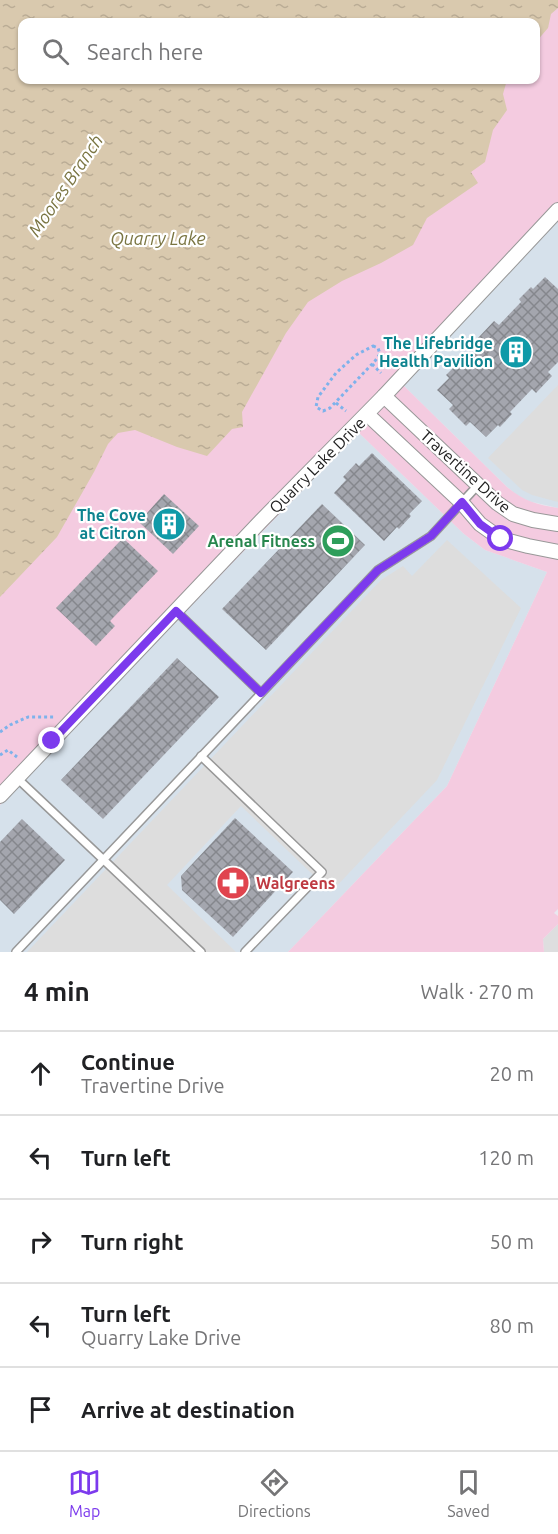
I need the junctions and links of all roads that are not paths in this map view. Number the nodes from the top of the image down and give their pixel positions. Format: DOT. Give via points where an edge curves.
graph roads {
  1 [pos="558,210"];
  2 [pos="384,396"];
  3 [pos="367,414"];
  4 [pos="478,485"];
  5 [pos="462,502"];
  6 [pos="533,520"];
  7 [pos="558,525"];
  8 [pos="528,546"];
  9 [pos="558,552"];
  10 [pos="176,611"];
  11 [pos="261,693"];
  12 [pos="201,756"];
  13 [pos="17,778"];
  14 [pos="0,796"];
  15 [pos="103,860"];
  16 [pos="16,952"];
  17 [pos="201,952"];
  18 [pos="245,952"];
  1 -- 2 [label="street, Quarry Lake Drive"];
  2 -- 3 [label="street, Quarry Lake Drive"];
  2 -- 4 [label="street, Travertine Drive"];
  3 -- 5 [label="street, Travertine Drive"];
  3 -- 10 [label="street, Quarry Lake Drive"];
  4 -- 5 [label="lane"];
  4 -- 6 [label="street, Travertine Drive" via="513,514"];
  5 -- 8 [label="street, Travertine Drive" via="480,524 501,539"];
  5 -- 11 [label="lane" via="431,536 378,570"];
  6 -- 7 [label="street, Travertine Drive"];
  6 -- 8 [label="street"];
  8 -- 9 [label="street, Travertine Drive"];
  10 -- 11 [label="lane"];
  10 -- 13 [label="street, Quarry Lake Drive"];
  11 -- 12 [label="lane"];
  12 -- 15 [label="lane"];
  12 -- 18 [label="lane" via="322,872"];
  13 -- 14 [label="street, Quarry Lake Drive"];
  13 -- 15 [label="lane"];
  15 -- 16 [label="lane"];
  15 -- 17 [label="lane"];
}
